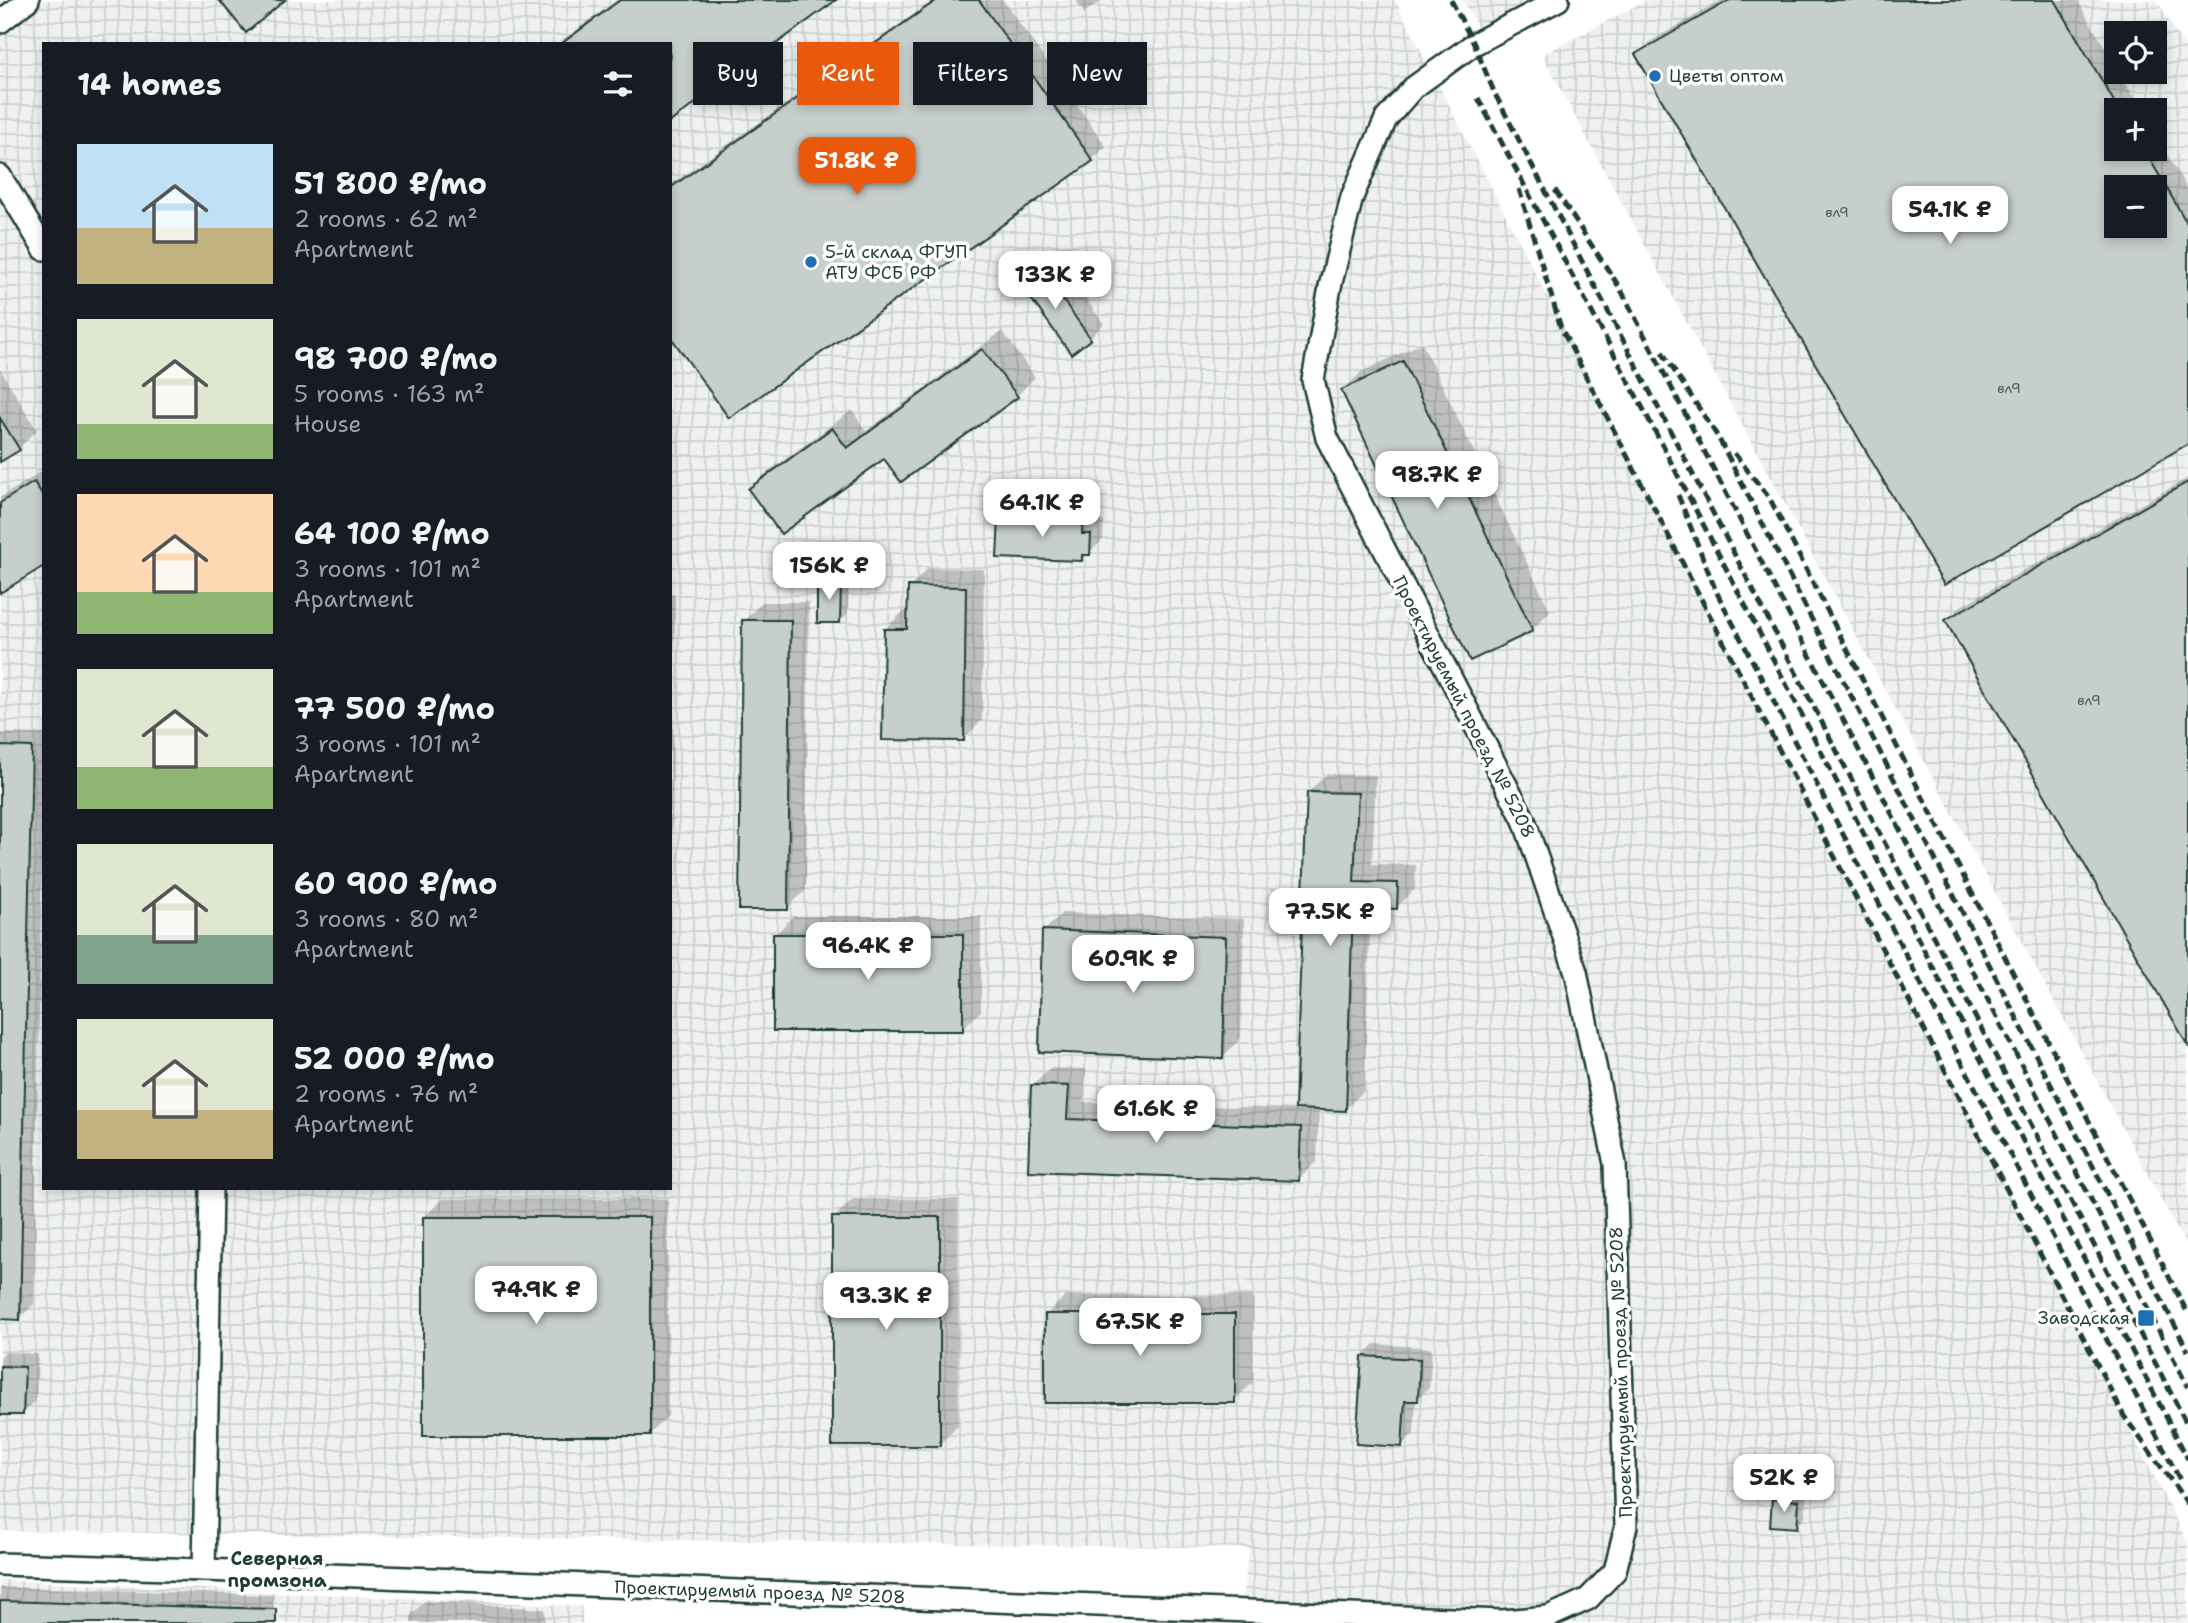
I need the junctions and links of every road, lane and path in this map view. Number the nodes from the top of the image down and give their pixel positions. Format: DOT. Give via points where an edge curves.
graph roads {
  1 [pos="28,0"];
  2 [pos="1558,0"];
  3 [pos="0,22"];
  4 [pos="0,176"];
  5 [pos="42,246"];
  6 [pos="211,1190"];
  7 [pos="0,1564"];
  8 [pos="204,1570"];
  1 -- 3 [label="street"];
  2 -- 8 [label="street, Проектируемый проезд № 5208" via="1474,44 1413,88 1386,120 1352,197 1313,380 1327,438 1524,820 1576,972 1615,1164 1626,1525 1615,1571 1588,1599 1548,1616 1502,1621"];
  4 -- 5 [label="street"];
  6 -- 8 [label="street"];
  7 -- 8 [label="street, Проектируемый проезд № 5208"];
}
